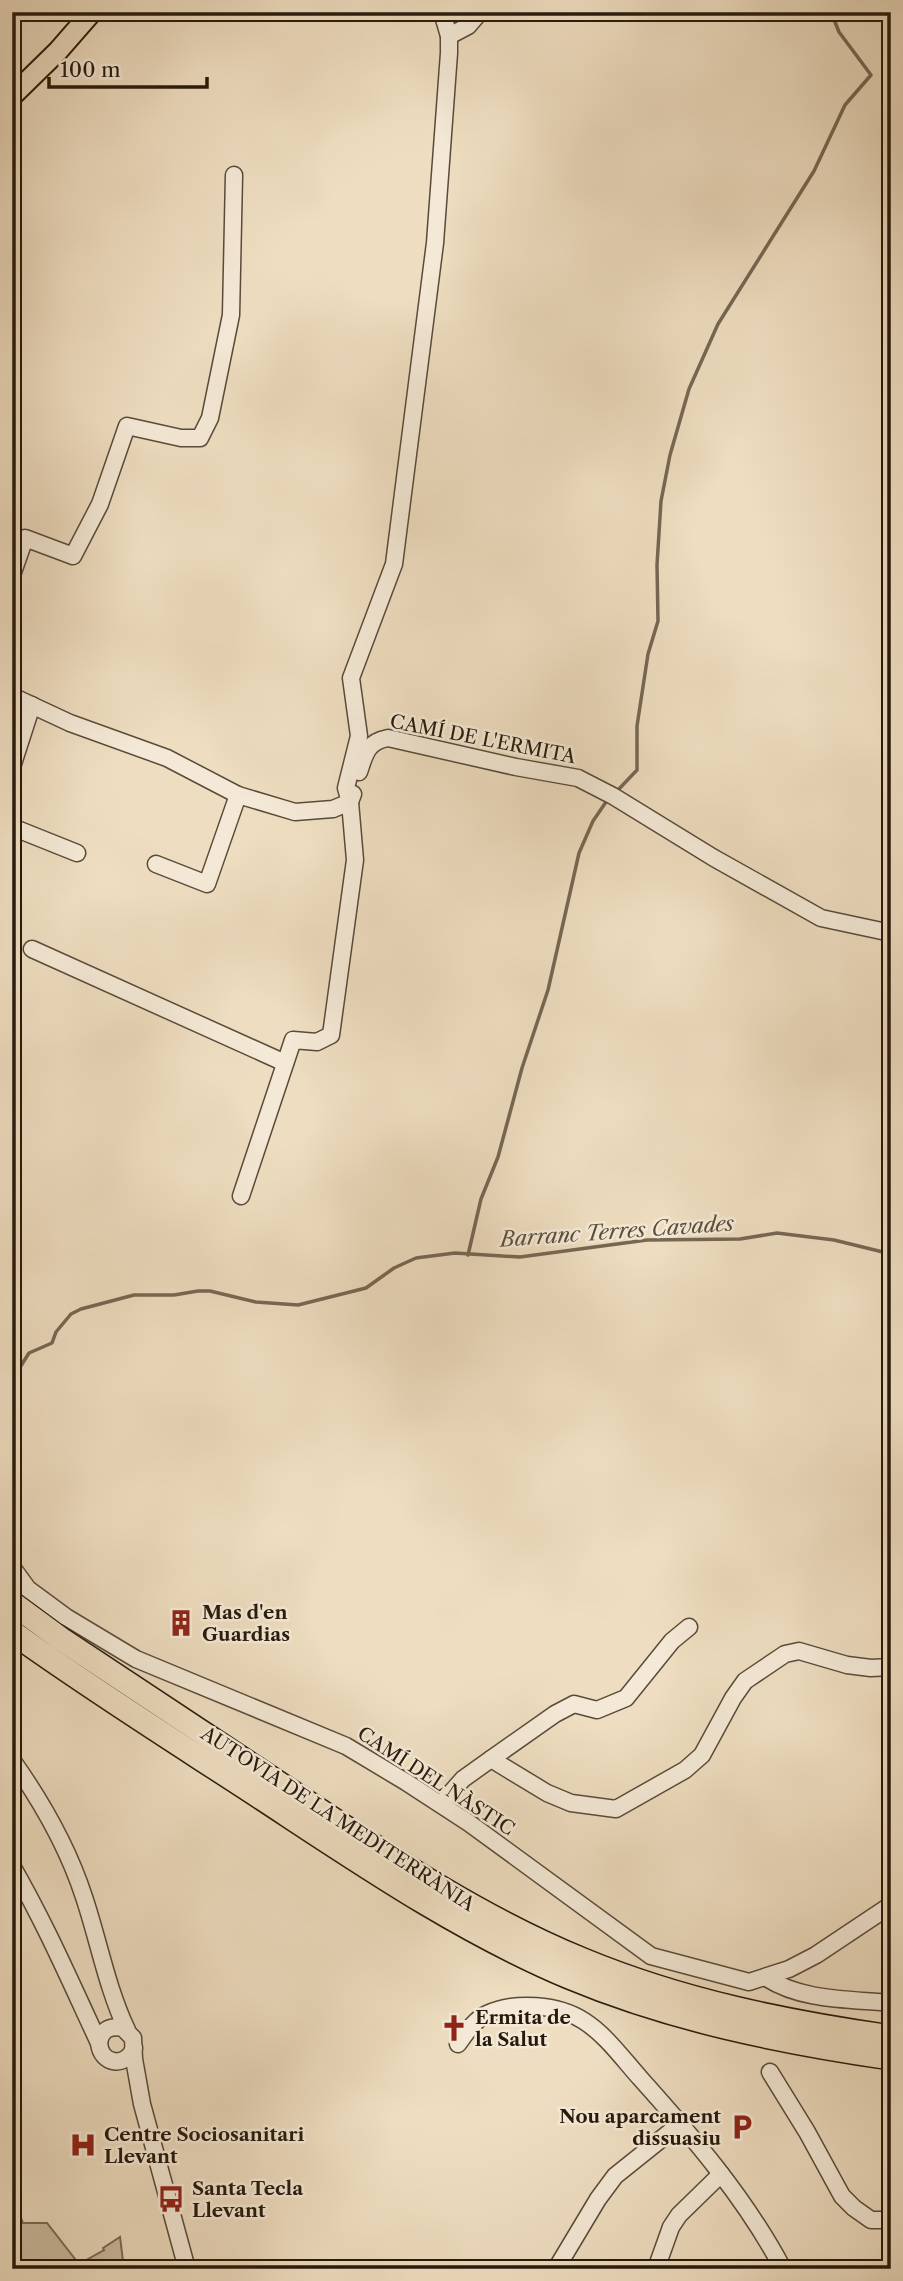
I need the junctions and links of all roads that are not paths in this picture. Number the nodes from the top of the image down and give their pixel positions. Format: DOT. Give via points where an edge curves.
graph roads {
  1 [pos="92,12"];
  2 [pos="442,12"];
  3 [pos="480,12"];
  4 [pos="449,36"];
  5 [pos="12,96"];
  6 [pos="234,175"];
  7 [pos="12,575"];
  8 [pos="12,696"];
  9 [pos="33,705"];
  10 [pos="12,767"];
  11 [pos="238,795"];
  12 [pos="350,802"];
  13 [pos="12,827"];
  14 [pos="77,853"];
  15 [pos="156,864"];
  16 [pos="891,933"];
  17 [pos="32,949"];
  18 [pos="285,1063"];
  19 [pos="241,1196"];
  20 [pos="12,1567"];
  21 [pos="12,1603"];
  22 [pos="690,1627"];
  23 [pos="12,1632"];
  24 [pos="891,1667"];
  25 [pos="491,1759"];
  26 [pos="12,1760"];
  27 [pos="441,1804"];
  28 [pos="12,1866"];
  29 [pos="891,1905"];
  30 [pos="765,1977"];
  31 [pos="891,2003"];
  32 [pos="115,2005"];
  33 [pos="737,2010"];
  34 [pos="891,2028"];
  35 [pos="127,2030"];
  36 [pos="103,2035"];
  37 [pos="891,2037"];
  38 [pos="458,2044"];
  39 [pos="134,2048"];
  40 [pos="891,2058"];
  41 [pos="114,2062"];
  42 [pos="770,2072"];
  43 [pos="142,2104"];
  44 [pos="680,2124"];
  45 [pos="721,2174"];
  46 [pos="891,2220"];
  47 [pos="187,2269"];
  48 [pos="556,2269"];
  49 [pos="656,2269"];
  50 [pos="783,2269"];
  1 -- 5 [label="main road"];
  2 -- 4 [label="street"];
  3 -- 4 [label="street" via="468,26"];
  4 -- 12 [label="street" via="435,243 394,564 351,678 359,736 345,788"];
  6 -- 7 [label="street" via="231,314 209,418 200,438 127,426 100,504 73,556 25,538"];
  8 -- 9 [label="street"];
  9 -- 10 [label="street"];
  9 -- 11 [label="street" via="167,758"];
  11 -- 12 [label="street" via="295,813 334,809"];
  11 -- 15 [label="street" via="207,884"];
  12 -- 16 [label="street, CAMÍ DE L'ERMITA" via="366,752 376,740 388,738 578,778 821,918"];
  12 -- 18 [label="street" via="355,860 331,1035 317,1042 293,1040"];
  13 -- 14 [label="street"];
  17 -- 18 [label="street"];
  18 -- 19 [label="street"];
  20 -- 27 [label="street, CAMÍ DEL NÀSTIC" via="28,1588 66,1617 136,1659 346,1746"];
  21 -- 33 [label="highway, AUTOVIA DE LA MEDITERRÀNIA" via="405,1867 469,1905 584,1961"];
  22 -- 25 [label="street" via="672,1641 626,1698 597,1710 574,1704"];
  23 -- 40 [label="highway, AUTOVIA DE LA MEDITERRÀNIA" via="392,1883 509,1949 569,1977 727,2029"];
  24 -- 25 [label="street" via="847,1665 799,1651 785,1654 745,1681 702,1755 685,1770 616,1809 571,1803"];
  25 -- 27 [label="street"];
  26 -- 32 [label="street" via="61,1841 83,1895"];
  27 -- 30 [label="street, CAMÍ DEL NÀSTIC" via="651,1956 749,1982"];
  28 -- 36 [label="street" via="88,2019"];
  29 -- 30 [label="street" via="816,1955"];
  30 -- 31 [label="street" via="804,1994"];
  32 -- 35 [label="street"];
  32 -- 36 [label="street"];
  33 -- 34 [label="highway"];
  33 -- 37 [label="highway, AUTOVIA DE LA MEDITERRÀNIA"];
  35 -- 36 [label="street" via="118,2026"];
  35 -- 39 [label="street"];
  36 -- 41 [label="street" via="105,2058"];
  38 -- 44 [label="street" via="486,2014 510,2007 560,2010 584,2021 612,2047"];
  39 -- 41 [label="street" via="129,2057"];
  39 -- 43 [label="street"];
  41 -- 43 [label="street" via="129,2076"];
  42 -- 46 [label="street" via="842,2196 871,2220"];
  43 -- 47 [label="street"];
  44 -- 45 [label="street"];
  44 -- 48 [label="street" via="615,2176"];
  45 -- 49 [label="street" via="679,2215"];
  45 -- 50 [label="street"];
}
